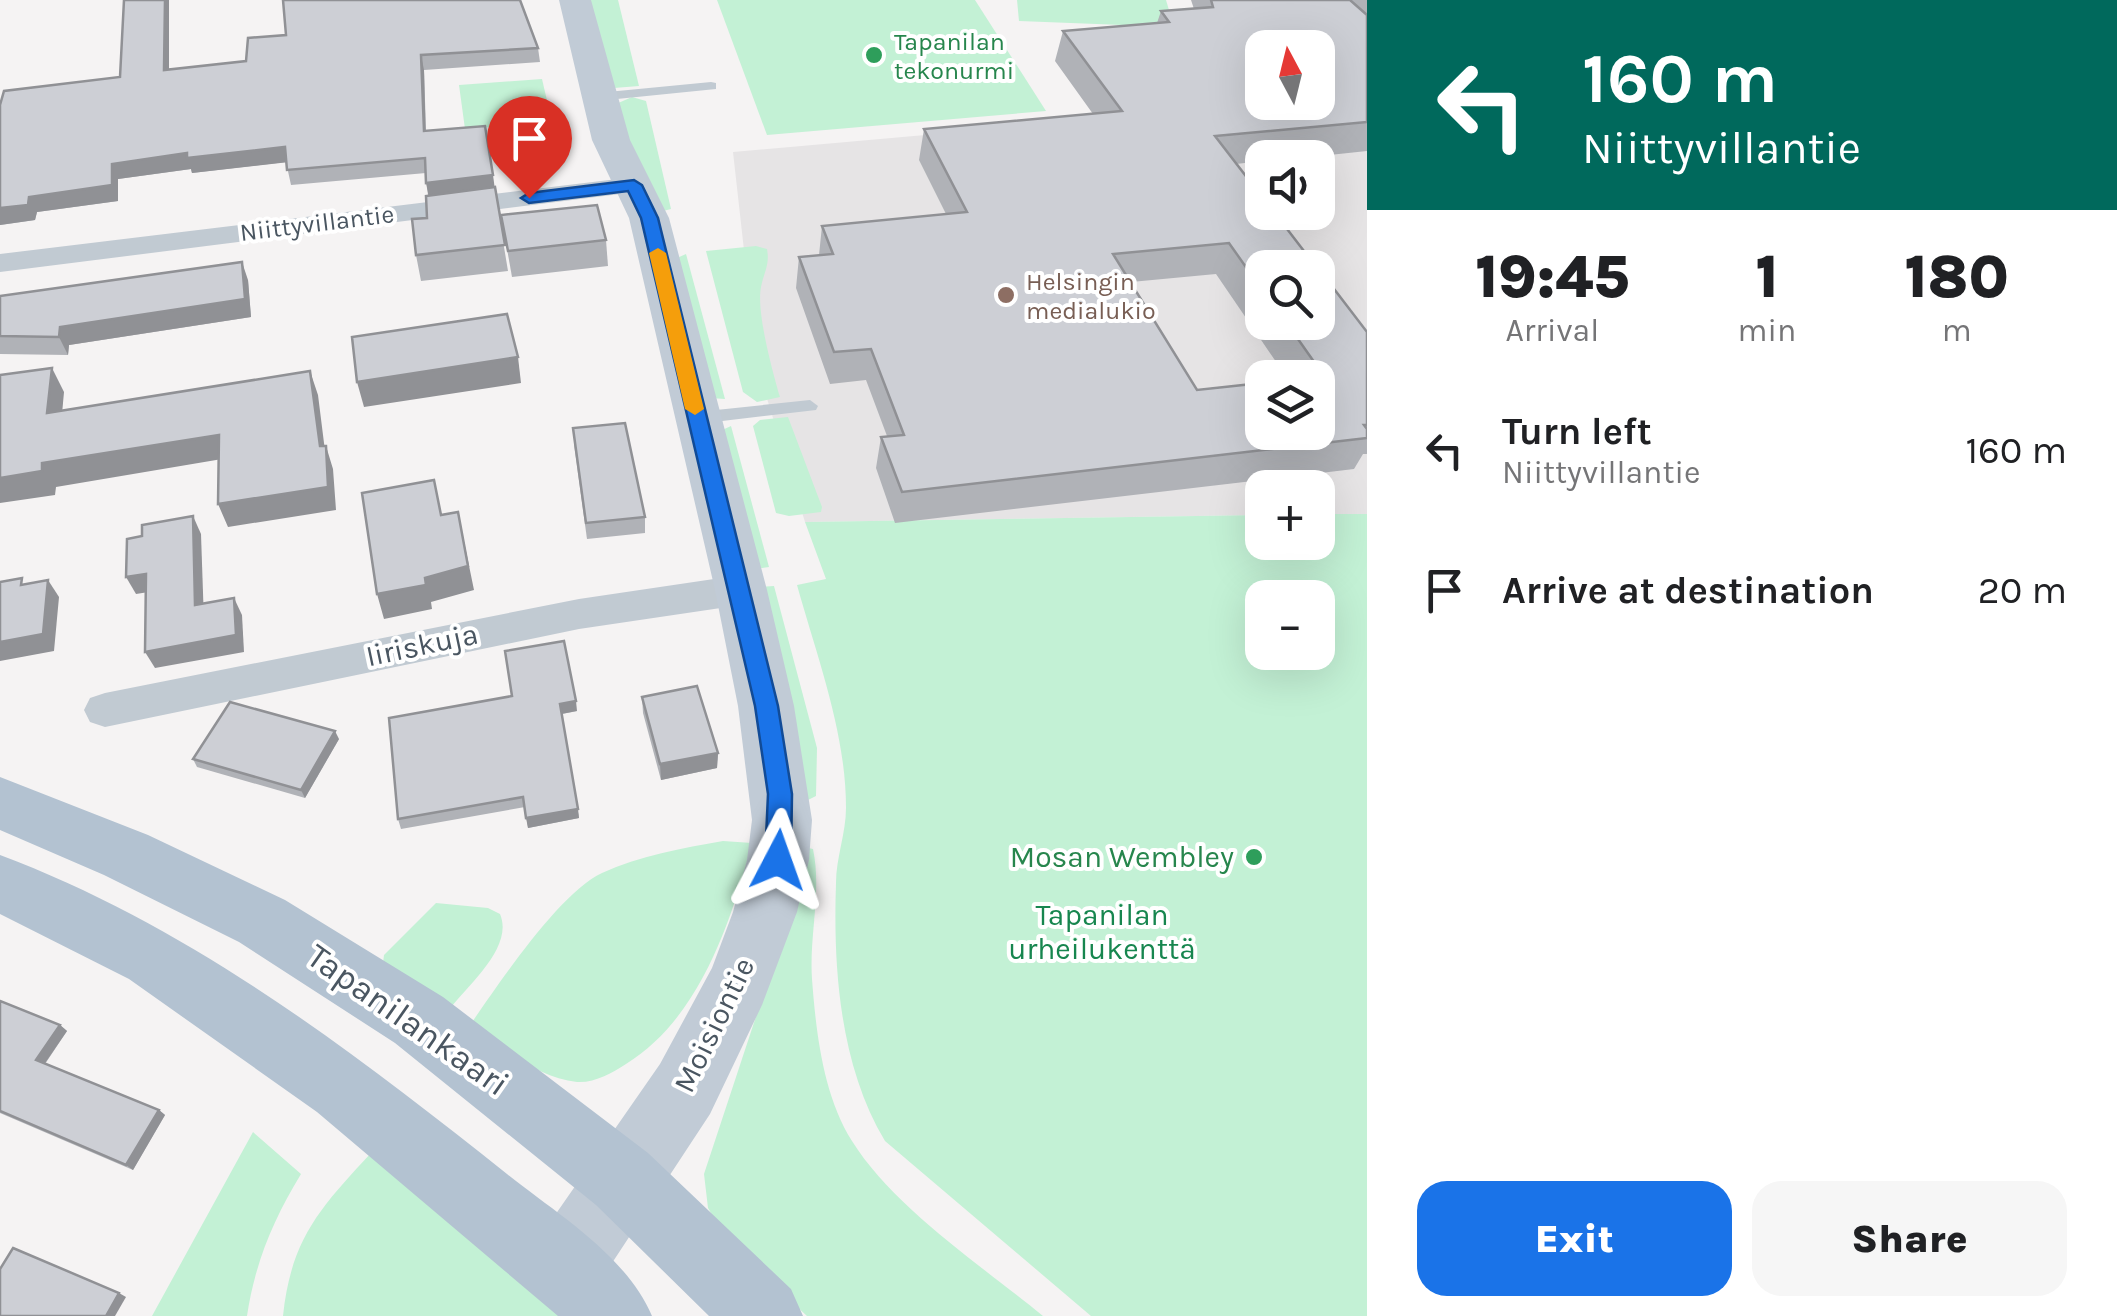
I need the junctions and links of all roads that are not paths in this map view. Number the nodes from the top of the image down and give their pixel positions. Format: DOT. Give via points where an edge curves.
graph roads {
  1 [pos="574,0"];
  2 [pos="711,86"];
  3 [pos="598,97"];
  4 [pos="634,185"];
  5 [pos="0,263"];
  6 [pos="810,406"];
  7 [pos="697,418"];
  8 [pos="741,590"];
  9 [pos="105,710"];
  10 [pos="0,803"];
  11 [pos="0,883"];
  12 [pos="622,1179"];
  13 [pos="588,1292"];
  14 [pos="764,1316"];
  1 -- 3 [label="street, Moisiontie"];
  2 -- 3 [label="lane"];
  3 -- 4 [label="street, Moisiontie"];
  4 -- 5 [label="street, Niittyvillantie"];
  4 -- 7 [label="street, Moisiontie" via="649,218"];
  6 -- 7 [label="lane"];
  7 -- 8 [label="street, Moisiontie"];
  8 -- 9 [label="street, Iiriskuja" via="579,614"];
  8 -- 12 [label="street, Moisiontie" via="780,794 778,860 740,984 685,1089"];
  10 -- 12 [label="main road, Tapanilankaari" via="262,920 442,1038"];
  11 -- 13 [label="main road" via="152,957 346,1090"];
  12 -- 13 [label="street, Moisiontie"];
  12 -- 14 [label="main road, Tapanilankaari"];
}
